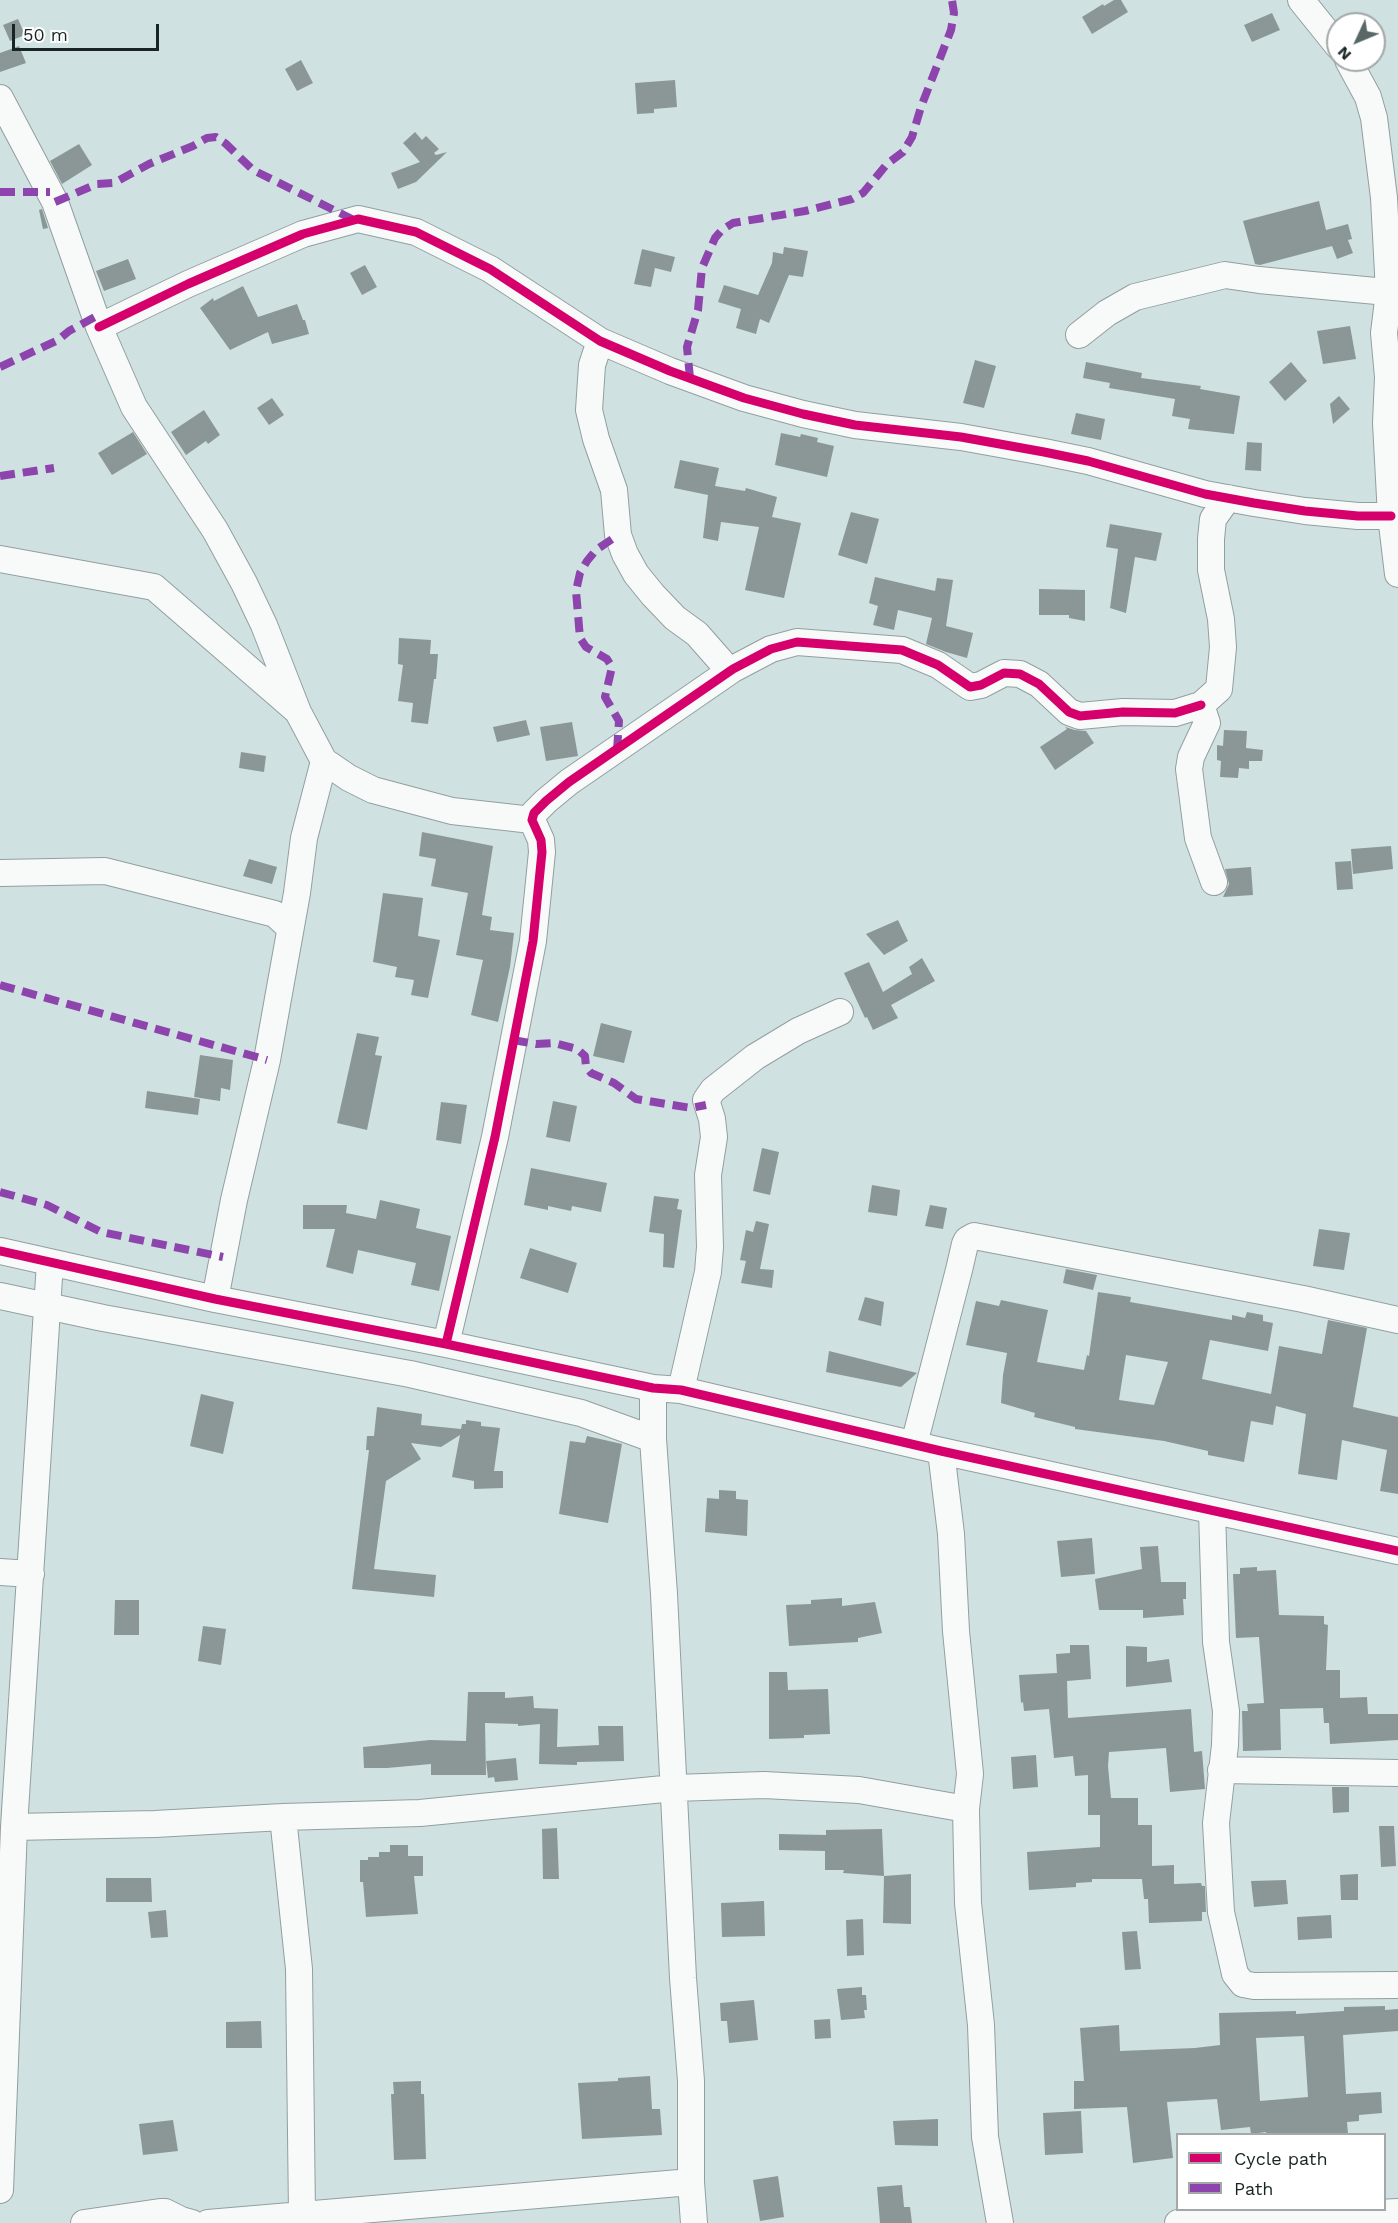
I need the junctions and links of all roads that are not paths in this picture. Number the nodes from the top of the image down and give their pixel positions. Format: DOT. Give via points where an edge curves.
graph roads {
  1 [pos="1301,0"];
  2 [pos="1326,31"];
  3 [pos="1354,72"];
  4 [pos="0,98"];
  5 [pos="1393,292"];
  6 [pos="99,327"];
  7 [pos="1079,335"];
  8 [pos="600,341"];
  9 [pos="1228,498"];
  10 [pos="1394,510"];
  11 [pos="0,559"];
  12 [pos="1398,574"];
  13 [pos="720,678"];
  14 [pos="1201,705"];
  15 [pos="298,712"];
  16 [pos="324,761"];
  17 [pos="532,820"];
  18 [pos="0,873"];
  19 [pos="1214,882"];
  20 [pos="290,928"];
  21 [pos="840,1012"];
  22 [pos="0,1251"];
  23 [pos="50,1262"];
  24 [pos="0,1296"];
  25 [pos="215,1299"];
  26 [pos="46,1307"];
  27 [pos="1398,1320"];
  28 [pos="446,1344"];
  29 [pos="654,1388"];
  30 [pos="681,1390"];
  31 [pos="653,1439"];
  32 [pos="914,1444"];
  33 [pos="941,1451"];
  34 [pos="1212,1511"];
  35 [pos="1398,1551"];
  36 [pos="0,1572"];
  37 [pos="31,1574"];
  38 [pos="1221,1770"];
  39 [pos="1398,1773"];
  40 [pos="9,1775"];
  41 [pos="674,1788"];
  42 [pos="966,1809"];
  43 [pos="283,1817"];
  44 [pos="14,1827"];
  45 [pos="1398,1985"];
  46 [pos="0,2177"];
  47 [pos="691,2182"];
  48 [pos="1398,2212"];
  49 [pos="302,2215"];
  50 [pos="84,2223"];
  51 [pos="192,2223"];
  52 [pos="208,2223"];
  53 [pos="694,2223"];
  54 [pos="1000,2223"];
  55 [pos="1178,2223"];
  1 -- 2 [label="street"];
  3 -- 5 [label="street" via="1374,118"];
  4 -- 6 [label="street" via="55,202"];
  5 -- 7 [label="street" via="1225,275 1135,297"];
  5 -- 10 [label="street" via="1384,333 1388,377 1386,423"];
  6 -- 8 [label="street" via="303,234 358,219 416,232 490,269"];
  6 -- 15 [label="street" via="134,406 215,530 244,583"];
  8 -- 9 [label="street" via="727,392 803,414 855,425 1003,444 1088,461"];
  8 -- 13 [label="street" via="592,365 589,410 614,490 621,544 636,574 653,595 726,666"];
  9 -- 10 [label="street" via="1358,516"];
  9 -- 14 [label="street" via="1214,519 1211,539 1211,570 1221,619 1222,668 1219,689"];
  10 -- 12 [label="street"];
  11 -- 15 [label="street" via="154,587"];
  13 -- 14 [label="street" via="771,649 811,642 902,650 938,665 970,687 1004,673 1020,674 1080,717 1123,712 1171,713"];
  13 -- 17 [label="street" via="569,782 534,813"];
  14 -- 19 [label="street" via="1207,723 1189,769 1198,838"];
  15 -- 16 [label="street"];
  16 -- 17 [label="street" via="373,790 452,811"];
  16 -- 20 [label="street" via="304,838"];
  17 -- 28 [label="street" via="542,852 533,941 495,1137"];
  18 -- 20 [label="street" via="105,871 275,914"];
  20 -- 25 [label="street" via="264,1074"];
  21 -- 30 [label="street" via="798,1031 755,1058 713,1089 706,1100 714,1137 708,1175 708,1272"];
  22 -- 23 [label="street"];
  23 -- 25 [label="street"];
  23 -- 26 [label="street"];
  24 -- 26 [label="street"];
  25 -- 28 [label="street"];
  26 -- 31 [label="street" via="410,1374 581,1413"];
  26 -- 37 [label="street"];
  27 -- 32 [label="street" via="974,1236 964,1244"];
  28 -- 29 [label="street"];
  29 -- 30 [label="street"];
  29 -- 31 [label="street"];
  30 -- 32 [label="street"];
  31 -- 41 [label="street"];
  32 -- 33 [label="street"];
  33 -- 34 [label="street"];
  33 -- 42 [label="street" via="970,1774"];
  34 -- 35 [label="street"];
  34 -- 38 [label="street" via="1216,1642 1226,1711"];
  36 -- 37 [label="street"];
  37 -- 40 [label="street"];
  38 -- 39 [label="street"];
  38 -- 45 [label="street" via="1216,1823 1220,1899 1237,1979 1254,1986"];
  40 -- 44 [label="street"];
  41 -- 42 [label="street" via="764,1785 859,1790"];
  41 -- 43 [label="street" via="420,1813"];
  41 -- 47 [label="street" via="691,2081"];
  42 -- 54 [label="street" via="968,1903 981,2025 985,2137"];
  43 -- 44 [label="street"];
  43 -- 49 [label="street" via="299,1969"];
  44 -- 46 [label="street"];
  47 -- 49 [label="street"];
  47 -- 53 [label="street"];
  48 -- 55 [label="street"];
  49 -- 52 [label="street"];
  50 -- 51 [label="street" via="165,2212"];
}
